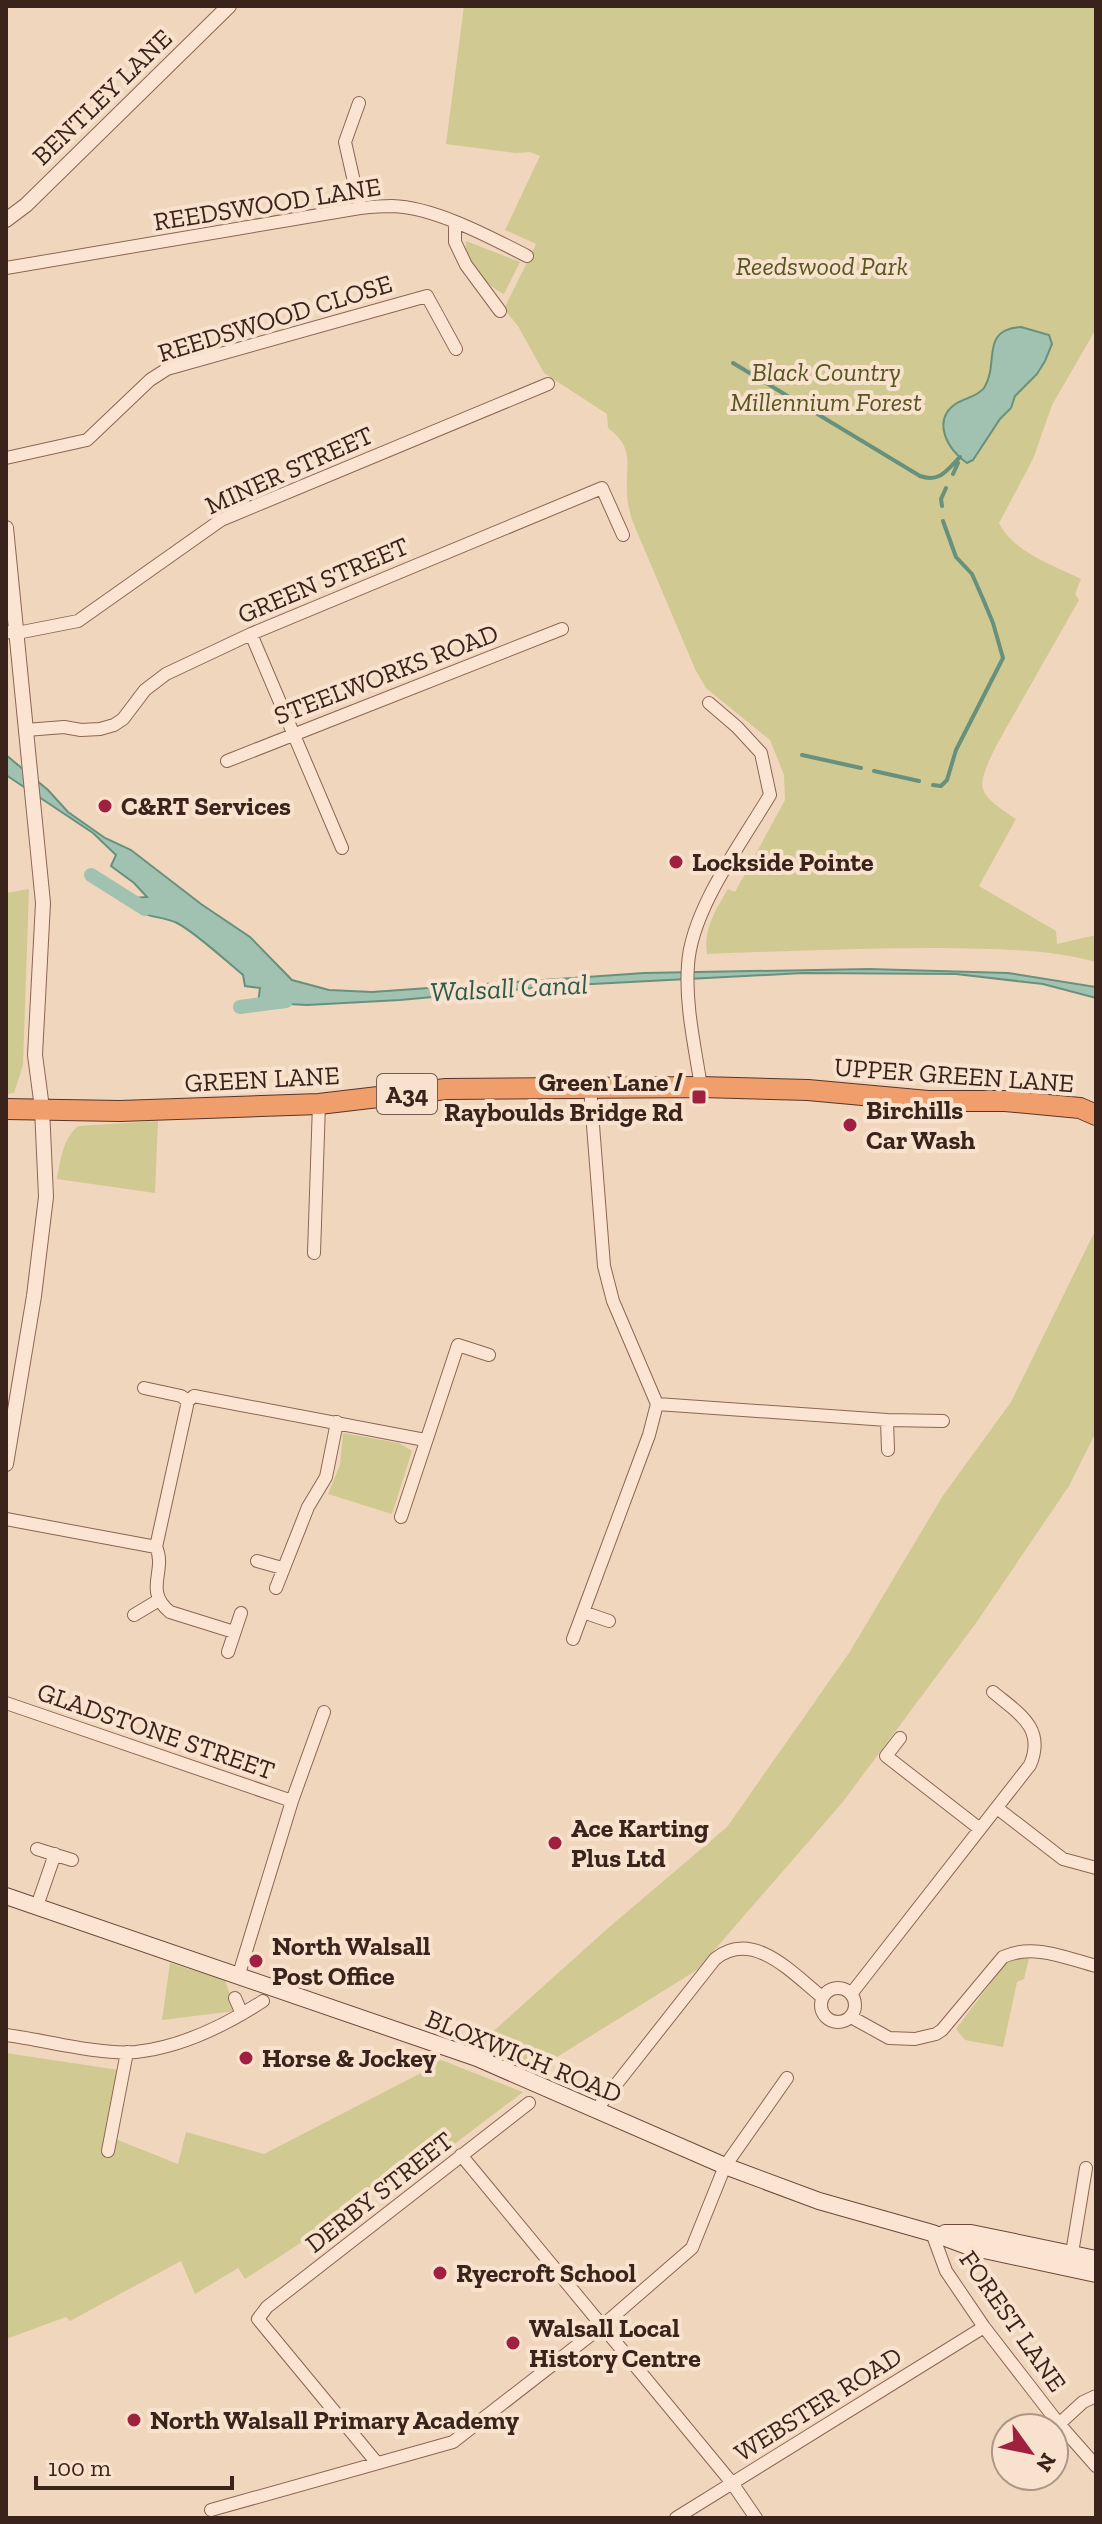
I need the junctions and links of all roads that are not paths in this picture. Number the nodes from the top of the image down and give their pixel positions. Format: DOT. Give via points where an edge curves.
graph roads {
  1 [pos="229,6"];
  2 [pos="359,103"];
  3 [pos="360,208"];
  4 [pos="6,220"];
  5 [pos="455,223"];
  6 [pos="527,256"];
  7 [pos="6,268"];
  8 [pos="500,311"];
  9 [pos="456,349"];
  10 [pos="548,384"];
  11 [pos="6,458"];
  12 [pos="6,528"];
  13 [pos="623,535"];
  14 [pos="562,629"];
  15 [pos="12,632"];
  16 [pos="251,634"];
  17 [pos="709,703"];
  18 [pos="26,730"];
  19 [pos="293,734"];
  20 [pos="227,761"];
  21 [pos="342,848"];
  22 [pos="590,1087"];
  23 [pos="701,1087"];
  24 [pos="808,1090"];
  25 [pos="319,1104"];
  26 [pos="42,1108"];
  27 [pos="6,1109"];
  28 [pos="1096,1115"];
  29 [pos="314,1253"];
  30 [pos="489,1355"];
  31 [pos="144,1388"];
  32 [pos="188,1401"];
  33 [pos="657,1404"];
  34 [pos="887,1420"];
  35 [pos="943,1421"];
  36 [pos="337,1422"];
  37 [pos="8,1435"];
  38 [pos="425,1440"];
  39 [pos="888,1450"];
  40 [pos="6,1464"];
  41 [pos="401,1517"];
  42 [pos="6,1519"];
  43 [pos="156,1547"];
  44 [pos="257,1561"];
  45 [pos="282,1568"];
  46 [pos="276,1588"];
  47 [pos="159,1600"];
  48 [pos="583,1612"];
  49 [pos="241,1613"];
  50 [pos="134,1615"];
  51 [pos="609,1621"];
  52 [pos="234,1632"];
  53 [pos="573,1639"];
  54 [pos="228,1652"];
  55 [pos="993,1692"];
  56 [pos="6,1703"];
  57 [pos="324,1712"];
  58 [pos="900,1738"];
  59 [pos="292,1801"];
  60 [pos="997,1808"];
  61 [pos="980,1829"];
  62 [pos="37,1849"];
  63 [pos="55,1854"];
  64 [pos="72,1860"];
  65 [pos="1096,1868"];
  66 [pos="6,1896"];
  67 [pos="37,1906"];
  68 [pos="1096,1966"];
  69 [pos="239,1974"];
  70 [pos="851,1994"];
  71 [pos="822,1997"];
  72 [pos="235,1998"];
  73 [pos="263,2001"];
  74 [pos="242,2014"];
  75 [pos="851,2017"];
  76 [pos="6,2035"];
  77 [pos="127,2052"];
  78 [pos="787,2078"];
  79 [pos="529,2103"];
  80 [pos="596,2110"];
  81 [pos="108,2151"];
  82 [pos="461,2155"];
  83 [pos="725,2166"];
  84 [pos="1086,2168"];
  85 [pos="932,2233"];
  86 [pos="1096,2259"];
  87 [pos="1070,2262"];
  88 [pos="1096,2274"];
  89 [pos="601,2327"];
  90 [pos="984,2327"];
  91 [pos="1096,2396"];
  92 [pos="1050,2412"];
  93 [pos="1070,2414"];
  94 [pos="1070,2436"];
  95 [pos="377,2463"];
  96 [pos="1096,2466"];
  97 [pos="732,2483"];
  98 [pos="211,2510"];
  99 [pos="676,2518"];
  100 [pos="756,2518"];
  1 -- 4 [label="street, BENTLEY LANE"];
  2 -- 3 [label="street" via="345,142"];
  3 -- 5 [label="street, REEDSWOOD LANE" via="394,206"];
  3 -- 7 [label="street, REEDSWOOD LANE"];
  5 -- 6 [label="street, REEDSWOOD LANE"];
  5 -- 8 [label="street" via="455,242 466,265"];
  9 -- 11 [label="street, REEDSWOOD CLOSE" via="427,296 167,369 87,440"];
  10 -- 15 [label="street, MINER STREET" via="221,520 78,621"];
  12 -- 15 [label="street"];
  13 -- 16 [label="street, GREEN STREET" via="602,488"];
  14 -- 19 [label="street, STEELWORKS ROAD"];
  15 -- 18 [label="street"];
  16 -- 18 [label="street, GREEN STREET" via="166,674 114,725"];
  16 -- 19 [label="street"];
  17 -- 23 [label="street" via="761,753 770,795 691,940 687,988"];
  18 -- 26 [label="street" via="43,903 35,1055"];
  19 -- 20 [label="street, STEELWORKS ROAD"];
  19 -- 21 [label="street"];
  22 -- 23 [label="highway, GREEN LANE / A34"];
  22 -- 25 [label="highway, GREEN LANE / A34" via="446,1089"];
  22 -- 33 [label="street" via="604,1266 613,1301"];
  23 -- 24 [label="highway, GREEN LANE / A34"];
  24 -- 28 [label="highway, UPPER GREEN LANE / A34" via="928,1101 1005,1101 1080,1108"];
  25 -- 26 [label="highway, GREEN LANE / A34" via="120,1111"];
  25 -- 29 [label="street"];
  26 -- 27 [label="highway, GREEN LANE / A34"];
  26 -- 37 [label="street" via="46,1197"];
  30 -- 38 [label="street" via="458,1345"];
  31 -- 32 [label="street"];
  32 -- 36 [label="street" via="194,1396"];
  32 -- 43 [label="street"];
  33 -- 34 [label="street"];
  33 -- 48 [label="street"];
  34 -- 35 [label="street"];
  34 -- 39 [label="street"];
  36 -- 38 [label="street"];
  36 -- 45 [label="street" via="326,1477"];
  37 -- 40 [label="street"];
  38 -- 41 [label="street"];
  42 -- 43 [label="street"];
  43 -- 47 [label="street"];
  44 -- 45 [label="street"];
  45 -- 46 [label="street"];
  47 -- 50 [label="street"];
  47 -- 52 [label="street" via="170,1612"];
  48 -- 51 [label="street"];
  48 -- 53 [label="street"];
  49 -- 52 [label="street"];
  52 -- 54 [label="street"];
  55 -- 60 [label="street" via="1025,1719 1036,1743 1030,1765"];
  56 -- 59 [label="street, GLADSTONE STREET"];
  57 -- 59 [label="street"];
  58 -- 61 [label="street" via="886,1756"];
  59 -- 69 [label="street"];
  60 -- 61 [label="street"];
  60 -- 65 [label="street" via="1063,1859"];
  61 -- 70 [label="street"];
  62 -- 63 [label="street"];
  63 -- 64 [label="street"];
  63 -- 67 [label="street"];
  66 -- 67 [label="main road, BLOXWICH ROAD"];
  67 -- 69 [label="main road, BLOXWICH ROAD"];
  68 -- 75 [label="street" via="1031,1949 1012,1952 942,2030 915,2039 889,2038"];
  69 -- 80 [label="main road, BLOXWICH ROAD" via="477,2058"];
  70 -- 71 [label="street" via="836,1988"];
  70 -- 75 [label="street"];
  71 -- 75 [label="street" via="829,2020"];
  71 -- 80 [label="street" via="765,1953 747,1948 724,1952"];
  72 -- 74 [label="street"];
  73 -- 74 [label="street"];
  74 -- 77 [label="street" via="182,2041"];
  76 -- 77 [label="street"];
  77 -- 81 [label="street"];
  78 -- 83 [label="street"];
  79 -- 82 [label="street, DERBY STREET"];
  80 -- 83 [label="main road, BLOXWICH ROAD"];
  82 -- 89 [label="street"];
  82 -- 95 [label="street, DERBY STREET" via="258,2319"];
  83 -- 85 [label="main road, BLOXWICH ROAD" via="819,2201"];
  83 -- 89 [label="street" via="692,2248"];
  84 -- 87 [label="street"];
  85 -- 87 [label="main road, BLOXWICH ROAD" via="970,2247"];
  85 -- 90 [label="street, FOREST LANE" via="946,2271"];
  86 -- 87 [label="main road"];
  87 -- 88 [label="main road"];
  89 -- 95 [label="street" via="453,2442"];
  89 -- 97 [label="street"];
  90 -- 92 [label="street, FOREST LANE"];
  90 -- 97 [label="street, WEBSTER ROAD"];
  91 -- 93 [label="street"];
  94 -- 96 [label="street, FOREST LANE"];
  95 -- 98 [label="street"];
  97 -- 99 [label="street, WEBSTER ROAD"];
  97 -- 100 [label="street"];
}
